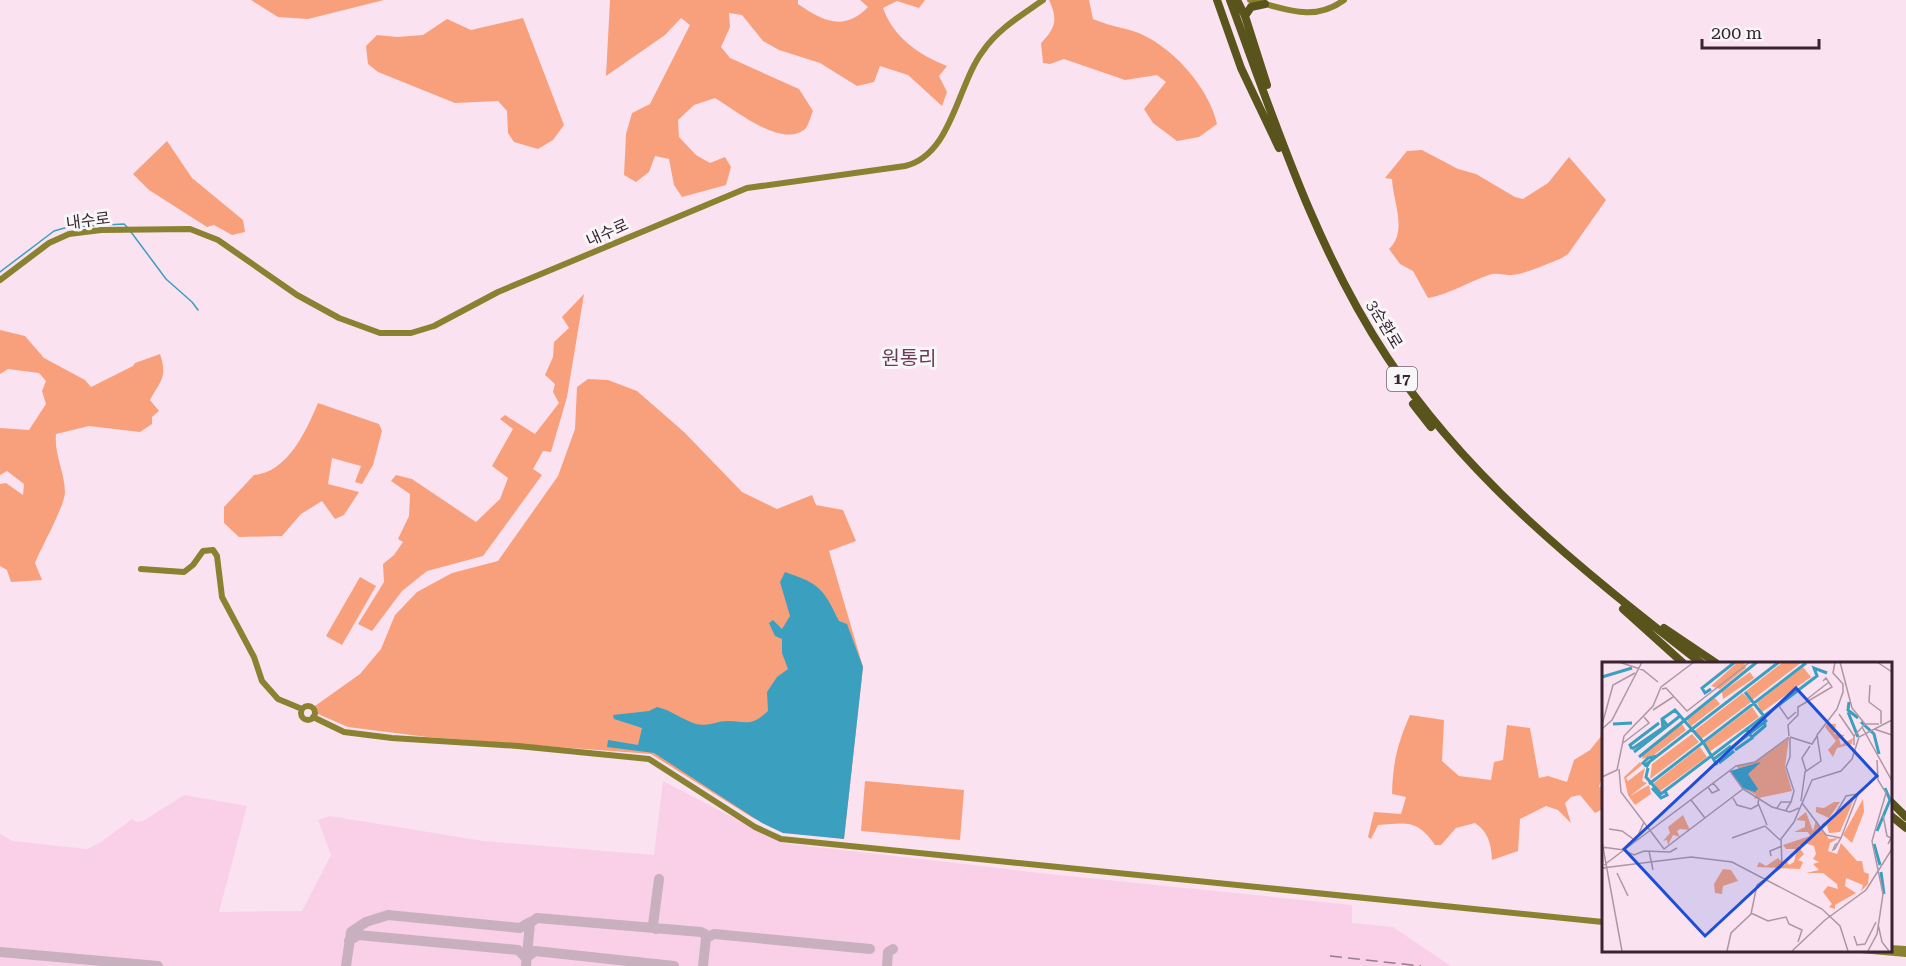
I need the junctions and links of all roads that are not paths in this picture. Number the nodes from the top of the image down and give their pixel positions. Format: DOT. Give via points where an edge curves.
graph roads {
  1 [pos="1043,0"];
  2 [pos="1250,0"];
  3 [pos="1344,0"];
  4 [pos="1226,1"];
  5 [pos="1265,4"];
  6 [pos="1245,16"];
  7 [pos="1282,148"];
  8 [pos="0,280"];
  9 [pos="141,569"];
  10 [pos="1622,604"];
  11 [pos="1682,662"];
  12 [pos="1693,662"];
  13 [pos="1700,662"];
  14 [pos="1714,662"];
  15 [pos="1891,802"];
  16 [pos="1891,810"];
  17 [pos="1891,816"];
  18 [pos="1906,817"];
  19 [pos="1891,822"];
  20 [pos="1906,822"];
  21 [pos="1906,830"];
  22 [pos="1602,922"];
  23 [pos="1891,948"];
  24 [pos="1906,949"];
  25 [pos="1872,951"];
  26 [pos="1906,954"];
  1 -- 8 [label="street, 내수로" via="998,33 982,52 937,144 921,160 905,166 747,188 498,292 419,332 380,333 339,318 297,295 218,240 179,228 78,232 41,248"];
  2 -- 5 [label="street"];
  3 -- 5 [label="street" via="1328,11 1313,14"];
  4 -- 6 [label="highway"];
  4 -- 7 [label="highway, 3순환로 / 17"];
  5 -- 6 [label="highway" via="1250,8"];
  6 -- 7 [label="highway"];
  7 -- 10 [label="highway, 3순환로 / 17" via="1338,283 1412,403 1496,500"];
  9 -- 22 [label="street" via="184,572 203,551 213,550 222,597 254,657 262,681 278,699 302,709 303,718 313,717 344,732 649,759 755,827 781,839"];
  10 -- 11 [label="highway"];
  10 -- 12 [label="highway, 3순환로 / 17"];
  10 -- 13 [label="highway, 3순환로 / 17"];
  10 -- 14 [label="highway"];
  15 -- 18 [label="highway"];
  16 -- 20 [label="highway"];
  17 -- 21 [label="highway"];
  19 -- 21 [label="highway"];
  23 -- 24 [label="street"];
  25 -- 26 [label="street"];
}
